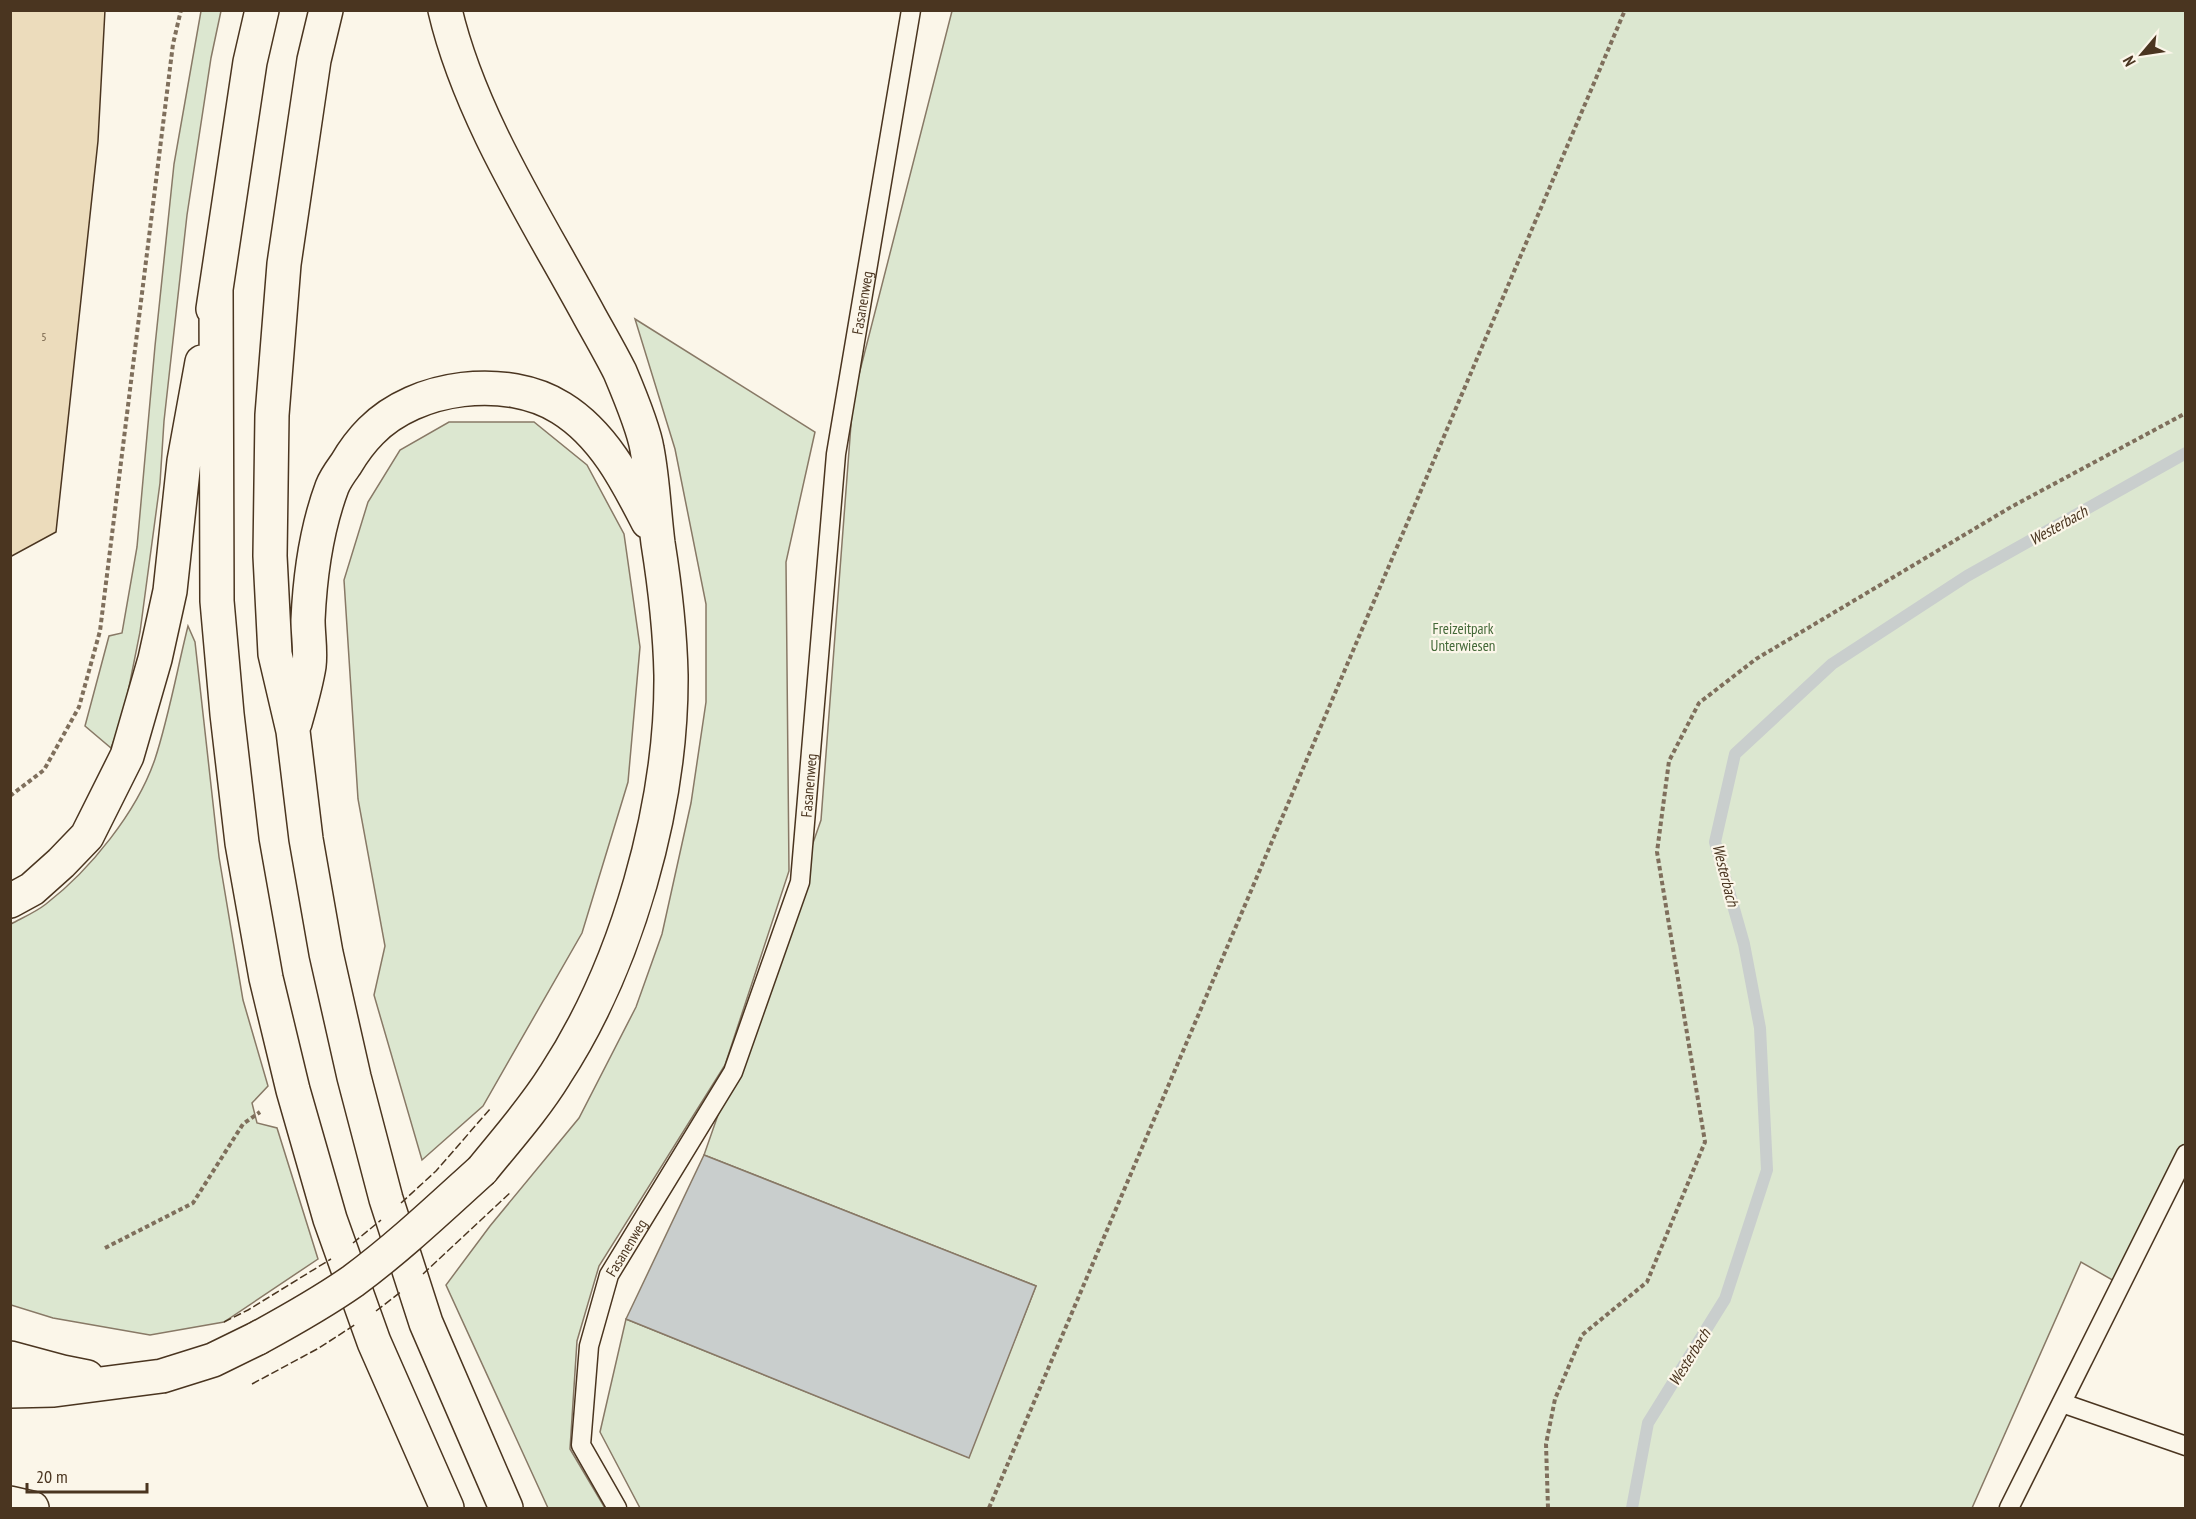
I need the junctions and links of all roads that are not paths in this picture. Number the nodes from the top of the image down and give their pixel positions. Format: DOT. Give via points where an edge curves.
graph roads {
  1 [pos="262,10"];
  2 [pos="326,10"];
  3 [pos="445,10"];
  4 [pos="911,10"];
  5 [pos="216,289"];
  6 [pos="658,540"];
  7 [pos="294,731"];
  8 [pos="10,901"];
  9 [pos="2186,1154"];
  10 [pos="10,1358"];
  11 [pos="115,1381"];
  12 [pos="10,1391"];
  13 [pos="2062,1403"];
  14 [pos="2186,1446"];
  15 [pos="10,1503"];
  16 [pos="32,1509"];
  17 [pos="447,1509"];
  18 [pos="506,1509"];
  19 [pos="617,1509"];
  20 [pos="2009,1509"];
  1 -- 5 [label="highway" via="250,62"];
  2 -- 7 [label="highway" via="314,60 284,264 272,416 270,556 275,654"];
  3 -- 6 [label="highway" via="467,81 488,129 620,374 647,447"];
  4 -- 19 [label="lane, Fasanenweg" via="836,454 800,882 733,1072 609,1275 589,1346 581,1445"];
  5 -- 8 [label="highway" via="184,461 170,591 127,756 87,836 32,889"];
  5 -- 17 [label="highway" via="217,601 242,843 266,978 330,1219 374,1342"];
  6 -- 7 [label="highway" via="610,455 590,430 561,408 529,393 497,388 464,389 423,399 392,415 356,448 333,484 319,527 311,573 309,665"];
  6 -- 11 [label="highway, bridge" via="668,603 671,677 666,754 649,849 626,928 593,1006 556,1075 482,1170 352,1281 307,1311 213,1360 162,1376"];
  7 -- 18 [label="highway" via="306,839 326,953 386,1199 426,1323"];
  9 -- 13 [label="lane"];
  10 -- 11 [label="highway"];
  11 -- 12 [label="highway" via="54,1390"];
  13 -- 14 [label="lane"];
  13 -- 20 [label="lane"];
  15 -- 16 [label="highway"];
}
